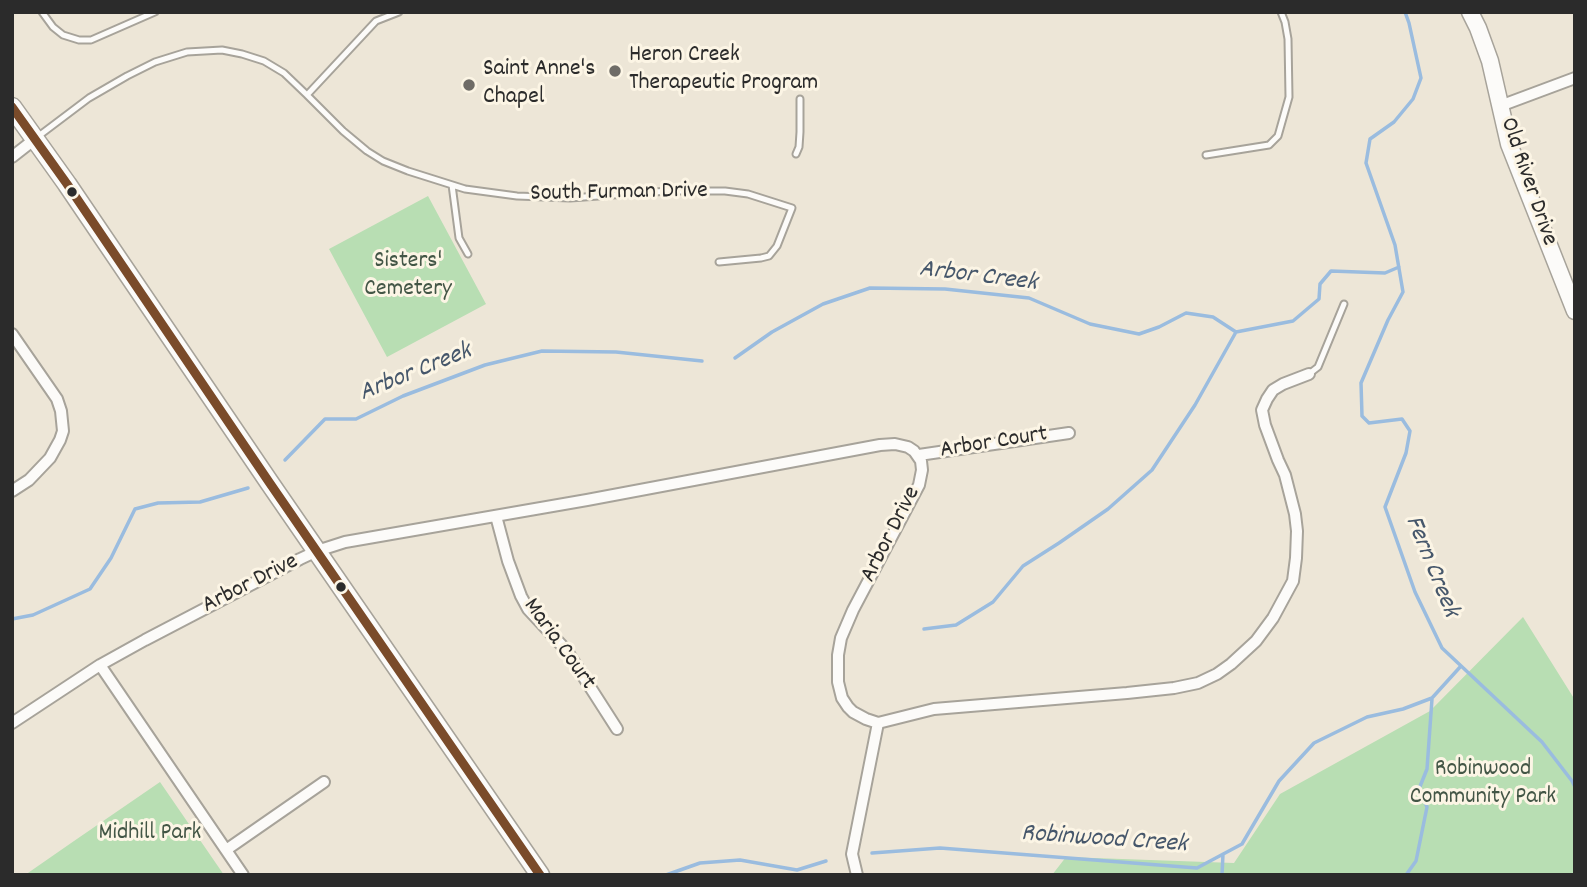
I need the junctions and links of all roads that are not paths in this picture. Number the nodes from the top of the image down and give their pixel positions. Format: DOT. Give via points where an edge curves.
graph roads {
  1 [pos="42,12"];
  2 [pos="155,12"];
  3 [pos="399,12"];
  4 [pos="1281,12"];
  5 [pos="1470,12"];
  6 [pos="1575,78"];
  7 [pos="307,94"];
  8 [pos="800,99"];
  9 [pos="1500,106"];
  10 [pos="12,107"];
  11 [pos="35,139"];
  12 [pos="796,154"];
  13 [pos="1206,155"];
  14 [pos="12,158"];
  15 [pos="452,186"];
  16 [pos="468,254"];
  17 [pos="719,262"];
  18 [pos="1344,304"];
  19 [pos="1575,311"];
  20 [pos="12,334"];
  21 [pos="1310,374"];
  22 [pos="1069,433"];
  23 [pos="919,456"];
  24 [pos="12,491"];
  25 [pos="496,516"];
  26 [pos="317,551"];
  27 [pos="100,665"];
  28 [pos="12,723"];
  29 [pos="878,723"];
  30 [pos="617,729"];
  31 [pos="324,782"];
  32 [pos="226,850"];
  33 [pos="243,875"];
  34 [pos="540,875"];
  35 [pos="857,875"];
  1 -- 2 [label="lane" via="63,36 91,40"];
  3 -- 7 [label="lane" via="376,21"];
  4 -- 13 [label="lane" via="1288,39 1289,97 1278,135 1269,145"];
  5 -- 9 [label="street, Old River Drive" via="1490,61"];
  6 -- 9 [label="street"];
  7 -- 11 [label="lane, South Furman Drive" via="264,61 222,50 187,52 127,76"];
  7 -- 15 [label="lane, South Furman Drive" via="367,151"];
  8 -- 12 [label="lane"];
  9 -- 19 [label="street, Old River Drive" via="1514,157"];
  10 -- 11 [label="main road"];
  11 -- 14 [label="street"];
  11 -- 26 [label="main road"];
  15 -- 16 [label="lane" via="459,238"];
  15 -- 17 [label="lane, South Furman Drive" via="551,198 724,191 792,208 769,256"];
  18 -- 21 [label="lane" via="1318,367"];
  20 -- 24 [label="street" via="57,399 63,431 50,458"];
  21 -- 29 [label="street" via="1273,390 1262,410 1295,514 1293,581 1266,629 1231,664 1198,683 1174,688 934,709"];
  22 -- 23 [label="street, Arbor Court"];
  23 -- 25 [label="street, Arbor Drive" via="902,445 880,444"];
  23 -- 29 [label="street, Arbor Drive" via="919,485 853,610 838,655 842,698 853,712"];
  25 -- 26 [label="street, Arbor Drive"];
  25 -- 30 [label="street, Maria Court" via="528,609 567,651"];
  26 -- 27 [label="street, Arbor Drive"];
  26 -- 34 [label="main road"];
  27 -- 28 [label="street, Arbor Drive"];
  27 -- 32 [label="street"];
  29 -- 35 [label="street" via="852,854"];
  31 -- 32 [label="street"];
  32 -- 33 [label="street"];
}
